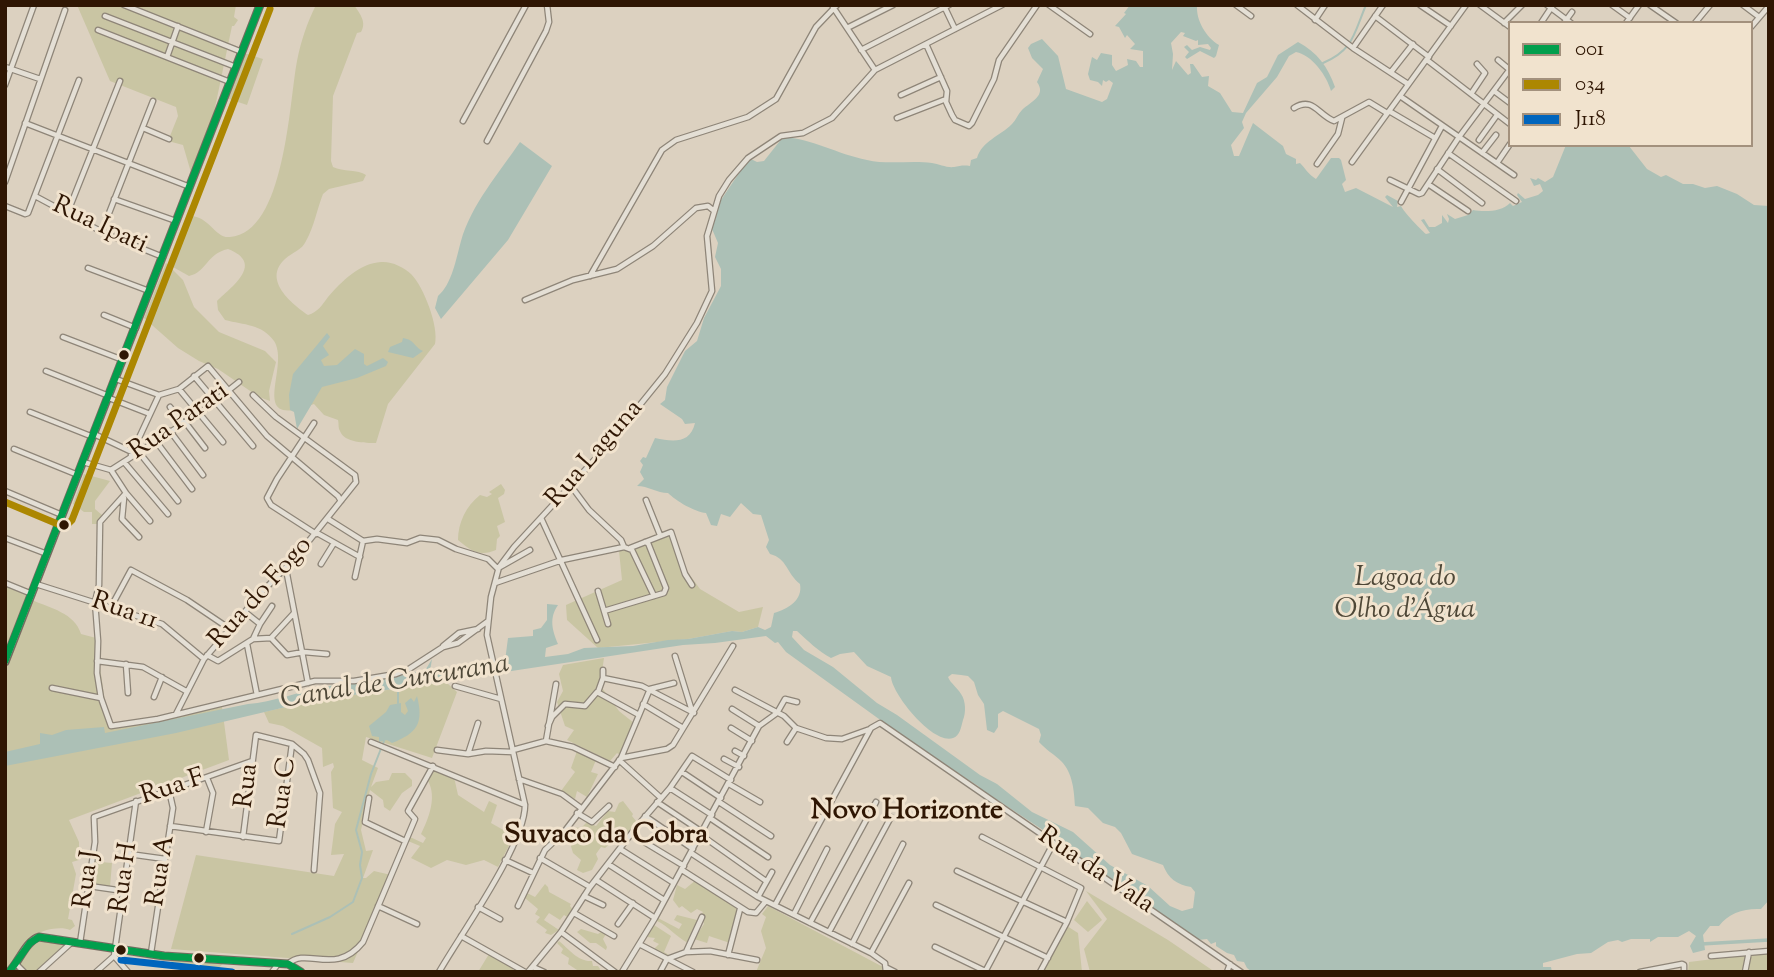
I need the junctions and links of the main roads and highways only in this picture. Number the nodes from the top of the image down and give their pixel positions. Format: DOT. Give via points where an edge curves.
graph roads {
  1 [pos="260,5"];
  2 [pos="5,662"];
  3 [pos="9,972"];
  4 [pos="301,972"];
  1 -- 2 [label="main road"];
  3 -- 4 [label="main road" via="35,937 117,952 289,964"];
}
